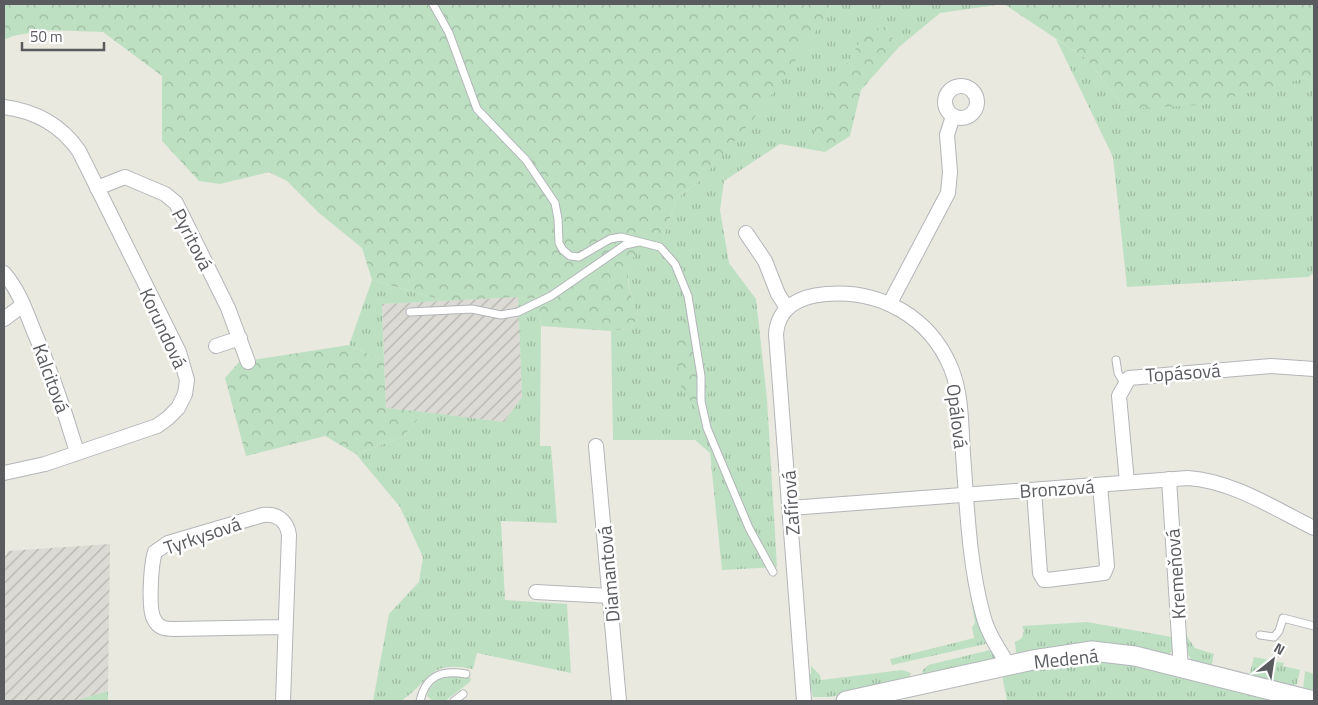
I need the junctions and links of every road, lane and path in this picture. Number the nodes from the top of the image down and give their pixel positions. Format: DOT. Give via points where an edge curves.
graph roads {
  1 [pos="433,4"];
  2 [pos="4,107"];
  3 [pos="954,116"];
  4 [pos="97,188"];
  5 [pos="746,233"];
  6 [pos="639,242"];
  7 [pos="4,273"];
  8 [pos="890,303"];
  9 [pos="24,305"];
  10 [pos="786,308"];
  11 [pos="410,312"];
  12 [pos="4,319"];
  13 [pos="240,338"];
  14 [pos="216,346"];
  15 [pos="1116,360"];
  16 [pos="248,362"];
  17 [pos="1314,369"];
  18 [pos="1124,382"];
  19 [pos="596,446"];
  20 [pos="77,452"];
  21 [pos="4,473"];
  22 [pos="1169,480"];
  23 [pos="1127,482"];
  24 [pos="1100,485"];
  25 [pos="1034,490"];
  26 [pos="966,494"];
  27 [pos="790,508"];
  28 [pos="1314,528"];
  29 [pos="773,572"];
  30 [pos="536,592"];
  31 [pos="610,596"];
  32 [pos="1314,626"];
  33 [pos="285,627"];
  34 [pos="1260,635"];
  35 [pos="1009,666"];
  36 [pos="1181,668"];
  37 [pos="466,674"];
  38 [pos="463,694"];
  39 [pos="283,701"];
  40 [pos="420,701"];
  41 [pos="454,701"];
  42 [pos="619,701"];
  43 [pos="804,701"];
  44 [pos="846,701"];
  45 [pos="1314,701"];
  1 -- 6 [label="lane" via="448,33 477,109 526,160 555,203 559,243 563,250 570,256 580,257 610,239 621,237"];
  2 -- 4 [label="street" via="32,114 59,128 79,150"];
  3 -- 8 [label="street" via="947,135 948,193"];
  4 -- 13 [label="street, Pyritová" via="125,176 171,198"];
  4 -- 20 [label="street, Korundová" via="179,352 187,380 178,408 157,426"];
  5 -- 10 [label="street" via="766,261"];
  6 -- 11 [label="lane" via="625,245 551,296 518,312 501,315 472,309"];
  6 -- 29 [label="lane" via="660,248 675,264 682,278 688,296 707,428 749,528"];
  7 -- 9 [label="street, Kalcitová"];
  8 -- 10 [label="street, Opálová" via="868,296 834,293 801,299"];
  8 -- 26 [label="street, Opálová" via="930,335 951,368 958,394"];
  9 -- 12 [label="street"];
  9 -- 20 [label="street, Kalcitová"];
  10 -- 27 [label="street, Zafírová" via="776,334"];
  13 -- 14 [label="street"];
  13 -- 16 [label="street, Pyritová"];
  15 -- 18 [label="lane" via="1118,373"];
  17 -- 18 [label="street, Topásová" via="1255,367 1137,376"];
  18 -- 23 [label="street, Topásová" via="1119,396"];
  19 -- 31 [label="street, Diamantová"];
  20 -- 21 [label="street, Korundová" via="38,466"];
  22 -- 23 [label="street, Bronzová"];
  22 -- 28 [label="street, Bronzová" via="1199,479 1220,483"];
  22 -- 36 [label="street, Kremeňová"];
  23 -- 24 [label="street, Bronzová"];
  24 -- 25 [label="street, Bronzová"];
  24 -- 25 [label="street" via="1107,566 1104,573 1047,580 1040,573"];
  25 -- 26 [label="street, Bronzová"];
  26 -- 27 [label="street, Bronzová"];
  26 -- 35 [label="street" via="983,616"];
  27 -- 43 [label="street, Zafírová"];
  30 -- 31 [label="street"];
  31 -- 42 [label="street, Diamantová"];
  32 -- 34 [label="lane" via="1282,618 1274,637"];
  33 -- 33 [label="street, Tyrkysová" via="288,535 285,524 275,516 263,515 168,543 155,552 152,614 162,628"];
  33 -- 39 [label="street, Tyrkysová"];
  35 -- 36 [label="street, Medená" via="1056,655 1092,652 1135,656"];
  35 -- 44 [label="street, Medená"];
  36 -- 45 [label="street, Medená"];
  37 -- 40 [label="lane" via="448,671 435,676"];
  38 -- 41 [label="lane"];
}
